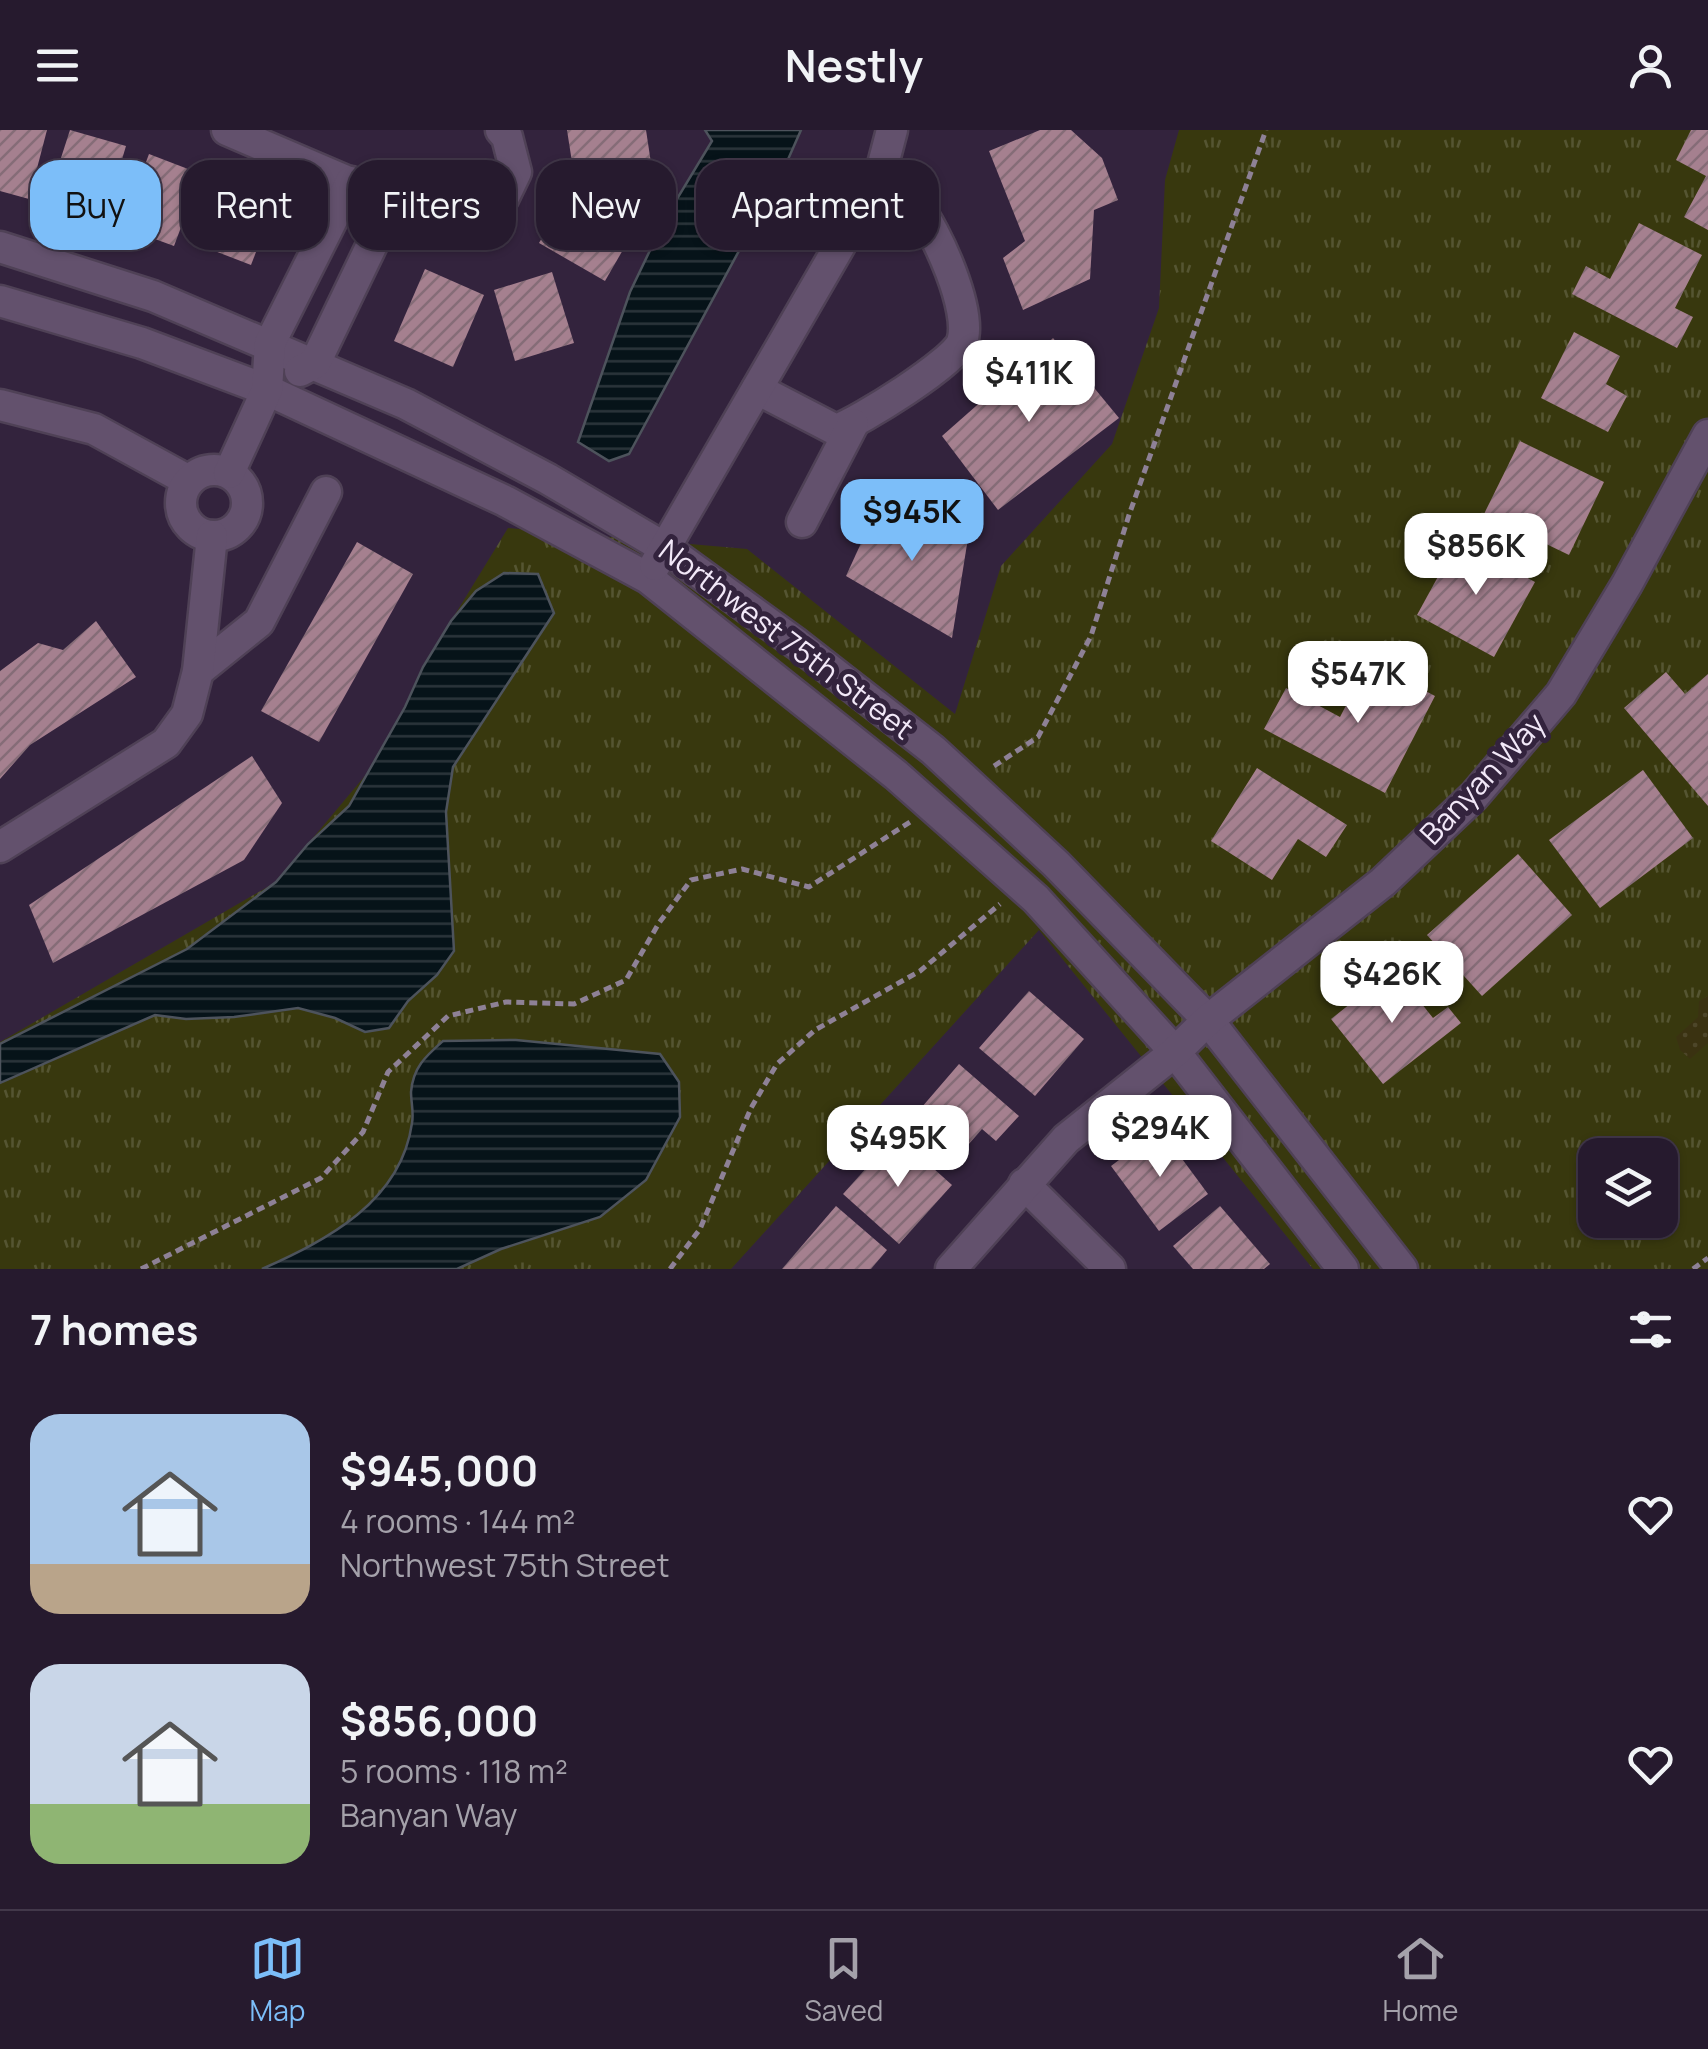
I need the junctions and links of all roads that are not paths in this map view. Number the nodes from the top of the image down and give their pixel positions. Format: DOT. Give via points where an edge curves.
graph roads {
  1 [pos="227,130"];
  2 [pos="502,130"];
  3 [pos="892,130"];
  4 [pos="513,160"];
  5 [pos="884,160"];
  6 [pos="348,180"];
  7 [pos="348,190"];
  8 [pos="0,247"];
  9 [pos="369,250"];
  10 [pos="837,250"];
  11 [pos="939,250"];
  12 [pos="0,301"];
  13 [pos="270,343"];
  14 [pos="314,363"];
  15 [pos="757,389"];
  16 [pos="267,390"];
  17 [pos="0,404"];
  18 [pos="853,424"];
  19 [pos="1708,435"];
  20 [pos="229,473"];
  21 [pos="190,481"];
  22 [pos="326,492"];
  23 [pos="802,522"];
  24 [pos="212,536"];
  25 [pos="664,548"];
  26 [pos="648,578"];
  27 [pos="198,671"];
  28 [pos="0,847"];
  29 [pos="1208,1020"];
  30 [pos="1175,1052"];
  31 [pos="1024,1184"];
  32 [pos="951,1269"];
  33 [pos="1110,1269"];
  34 [pos="1343,1269"];
  35 [pos="1402,1269"];
  1 -- 6 [label="street"];
  2 -- 4 [label="street"];
  3 -- 5 [label="street"];
  7 -- 13 [label="street"];
  8 -- 13 [label="street, Northwest 75th Street" via="153,296"];
  9 -- 14 [label="street"];
  10 -- 15 [label="street"];
  11 -- 18 [label="street" via="962,304 966,326 960,346"];
  12 -- 16 [label="street, Northwest 75th Street" via="142,343"];
  13 -- 14 [label="street, Northwest 75th Street"];
  13 -- 16 [label="street"];
  14 -- 16 [label="street"];
  14 -- 25 [label="street, Northwest 75th Street" via="548,479"];
  15 -- 18 [label="street" via="836,430"];
  15 -- 25 [label="street"];
  16 -- 20 [label="street"];
  16 -- 26 [label="street, Northwest 75th Street" via="505,501"];
  17 -- 21 [label="street" via="94,429"];
  18 -- 23 [label="street"];
  19 -- 29 [label="street, Banyan Way" via="1561,694 1486,782 1384,882"];
  20 -- 21 [label="street" via="208,470"];
  20 -- 24 [label="street" via="244,490 246,512 233,530"];
  21 -- 24 [label="street" via="182,500 186,520"];
  22 -- 27 [label="street" via="259,622"];
  24 -- 27 [label="street"];
  25 -- 26 [label="street"];
  25 -- 29 [label="street, Northwest 75th Street" via="934,750"];
  26 -- 30 [label="street, Northwest 75th Street" via="1022,886"];
  27 -- 28 [label="street" via="187,714 166,744"];
  29 -- 30 [label="street, Banyan Way"];
  29 -- 35 [label="street, Northwest 75th Street"];
  30 -- 31 [label="street, Banyan Way" via="1066,1139"];
  30 -- 34 [label="street, Northwest 75th Street"];
  31 -- 32 [label="street, Banyan Way"];
  31 -- 33 [label="street"];
}
